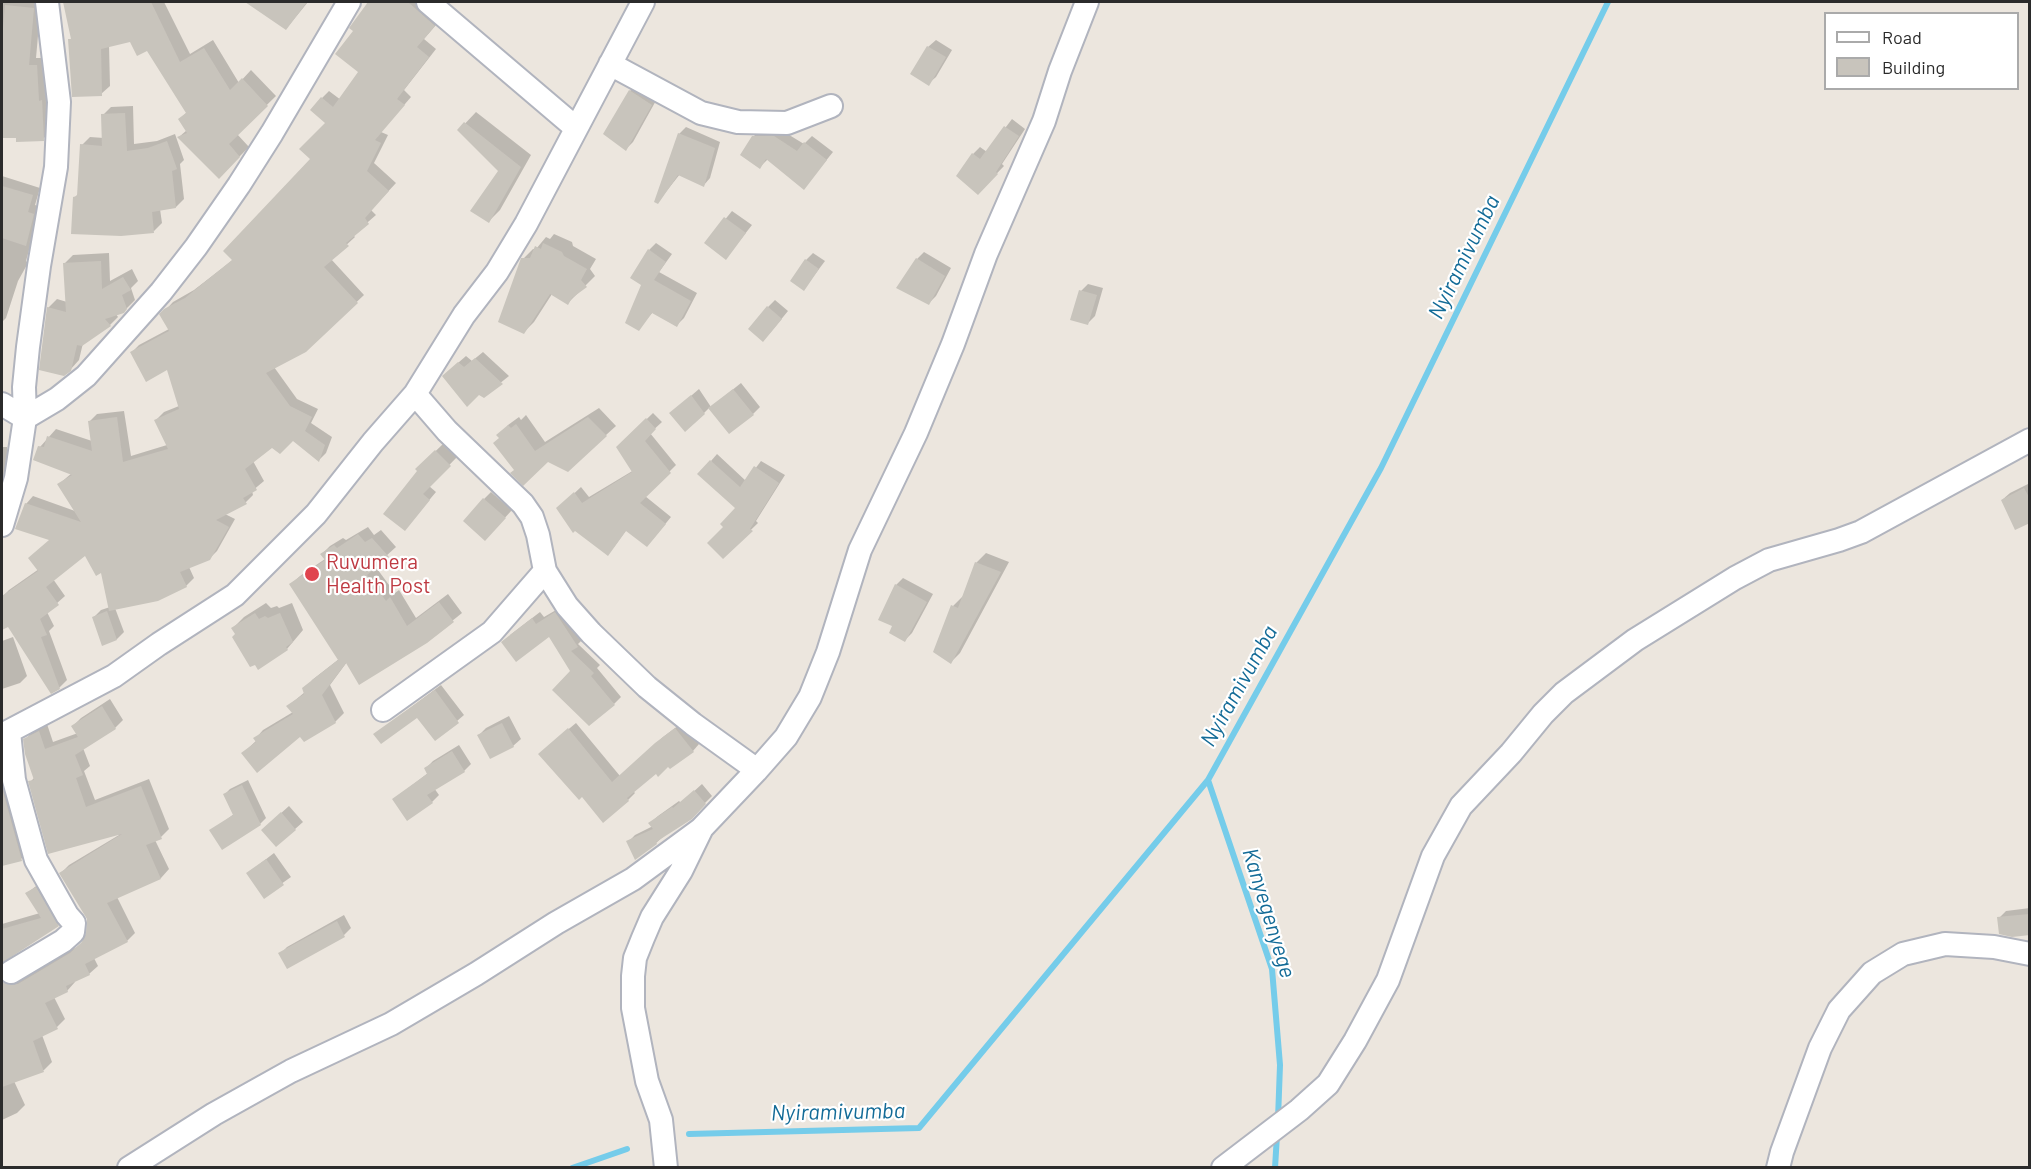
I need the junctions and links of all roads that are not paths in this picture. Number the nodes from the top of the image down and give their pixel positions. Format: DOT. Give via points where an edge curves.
graph roads {
  1 [pos="47,2"];
  2 [pos="349,2"];
  3 [pos="428,2"];
  4 [pos="643,2"];
  5 [pos="1087,2"];
  6 [pos="610,64"];
  7 [pos="831,106"];
  8 [pos="576,128"];
  9 [pos="415,394"];
  10 [pos="2,404"];
  11 [pos="25,418"];
  12 [pos="2030,440"];
  13 [pos="2,525"];
  14 [pos="545,571"];
  15 [pos="383,710"];
  16 [pos="5,734"];
  17 [pos="757,770"];
  18 [pos="701,829"];
  19 [pos="2030,954"];
  20 [pos="11,972"];
  21 [pos="129,1167"];
  22 [pos="666,1167"];
  23 [pos="1223,1167"];
  24 [pos="1778,1167"];
  1 -- 11 [label="street" via="59,102 56,167 28,347"];
  2 -- 11 [label="street" via="239,185 161,292 86,376"];
  3 -- 8 [label="street"];
  4 -- 6 [label="street"];
  5 -- 17 [label="street" via="1044,121 986,254 953,344 899,471 860,550 810,697 786,737"];
  6 -- 7 [label="street" via="700,113 738,122 787,123"];
  6 -- 8 [label="street"];
  8 -- 9 [label="street" via="497,272 464,315"];
  9 -- 14 [label="street" via="447,431 523,504 532,517"];
  9 -- 16 [label="street" via="316,514 235,595 114,676"];
  10 -- 11 [label="street"];
  11 -- 13 [label="street" via="16,478"];
  12 -- 23 [label="street" via="1861,532 1770,560 1735,578 1635,640 1564,693 1461,806 1433,856 1388,980 1328,1084"];
  14 -- 15 [label="street" via="492,632"];
  14 -- 17 [label="street" via="567,606 647,687"];
  16 -- 20 [label="street" via="36,860 74,923 73,932 63,941"];
  17 -- 18 [label="street"];
  18 -- 21 [label="street" via="633,879 476,974 391,1024 214,1113"];
  18 -- 22 [label="street" via="648,927 635,958 633,976 634,1017 647,1081 661,1120"];
  19 -- 24 [label="street" via="1945,944 1903,954 1872,973 1839,1010 1820,1048"];
}
